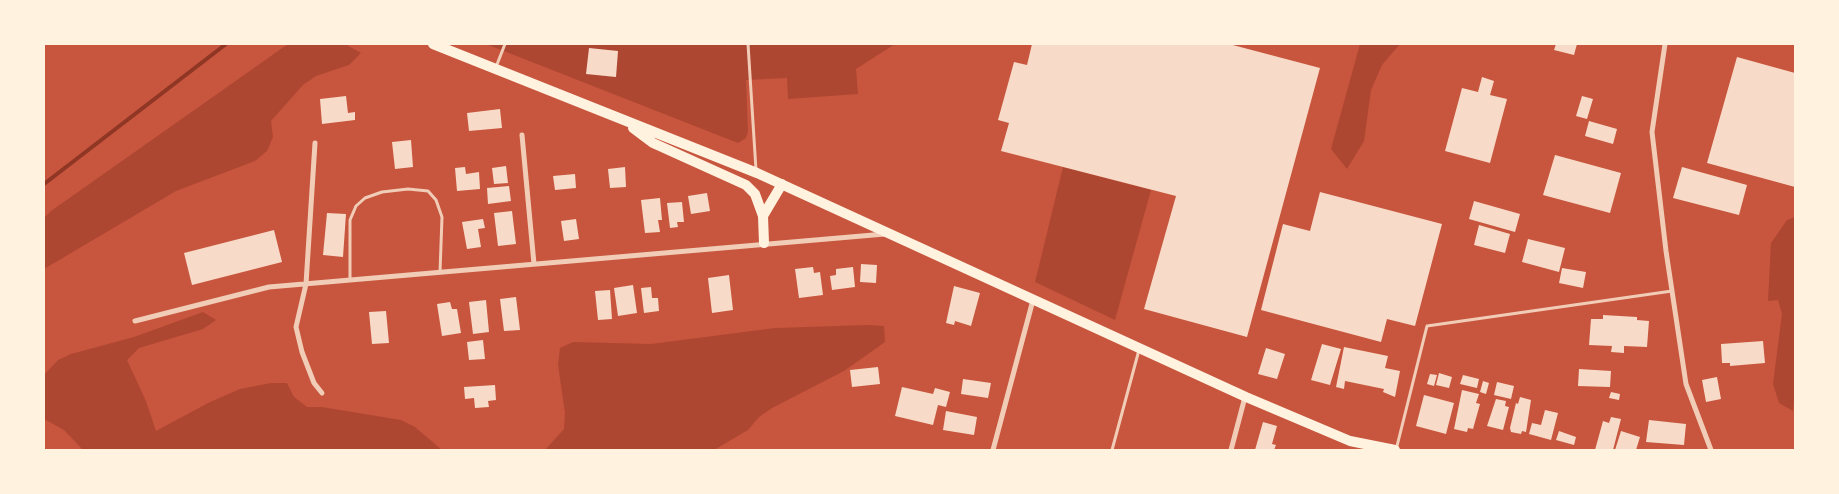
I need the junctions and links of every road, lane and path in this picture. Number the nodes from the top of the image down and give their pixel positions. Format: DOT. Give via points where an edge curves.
graph roads {
  1 [pos="433,44"];
  2 [pos="505,44"];
  3 [pos="748,44"];
  4 [pos="1666,44"];
  5 [pos="495,70"];
  6 [pos="622,120"];
  7 [pos="522,135"];
  8 [pos="314,143"];
  9 [pos="756,173"];
  10 [pos="782,184"];
  11 [pos="763,216"];
  12 [pos="888,234"];
  13 [pos="764,244"];
  14 [pos="534,264"];
  15 [pos="440,272"];
  16 [pos="350,280"];
  17 [pos="306,284"];
  18 [pos="1672,291"];
  19 [pos="1034,300"];
  20 [pos="135,321"];
  21 [pos="1139,348"];
  22 [pos="322,393"];
  23 [pos="1246,397"];
  24 [pos="1349,446"];
  25 [pos="992,450"];
  26 [pos="1112,450"];
  27 [pos="1231,450"];
  28 [pos="1395,450"];
  29 [pos="1711,450"];
  1 -- 5 [label="main road"];
  2 -- 5 [label="lane"];
  3 -- 9 [label="lane"];
  4 -- 18 [label="street" via="1652,132"];
  5 -- 6 [label="main road"];
  6 -- 9 [label="main road"];
  6 -- 11 [label="main road" via="653,143 746,185 755,194"];
  7 -- 14 [label="street"];
  8 -- 17 [label="street"];
  9 -- 10 [label="main road"];
  10 -- 11 [label="main road"];
  10 -- 12 [label="main road"];
  11 -- 13 [label="main road"];
  12 -- 13 [label="street"];
  12 -- 19 [label="main road"];
  13 -- 14 [label="street"];
  14 -- 15 [label="street"];
  15 -- 16 [label="street"];
  15 -- 16 [label="lane" via="442,217 436,200 428,191 408,189 382,192 365,198 356,206 350,220"];
  16 -- 17 [label="street"];
  17 -- 20 [label="street" via="269,288"];
  17 -- 22 [label="street" via="296,327 302,352"];
  18 -- 28 [label="lane" via="1427,326"];
  18 -- 29 [label="street" via="1686,384"];
  19 -- 21 [label="main road"];
  19 -- 25 [label="street"];
  21 -- 23 [label="main road"];
  21 -- 26 [label="lane"];
  23 -- 24 [label="main road"];
  23 -- 27 [label="street"];
  24 -- 28 [label="main road"];
}
